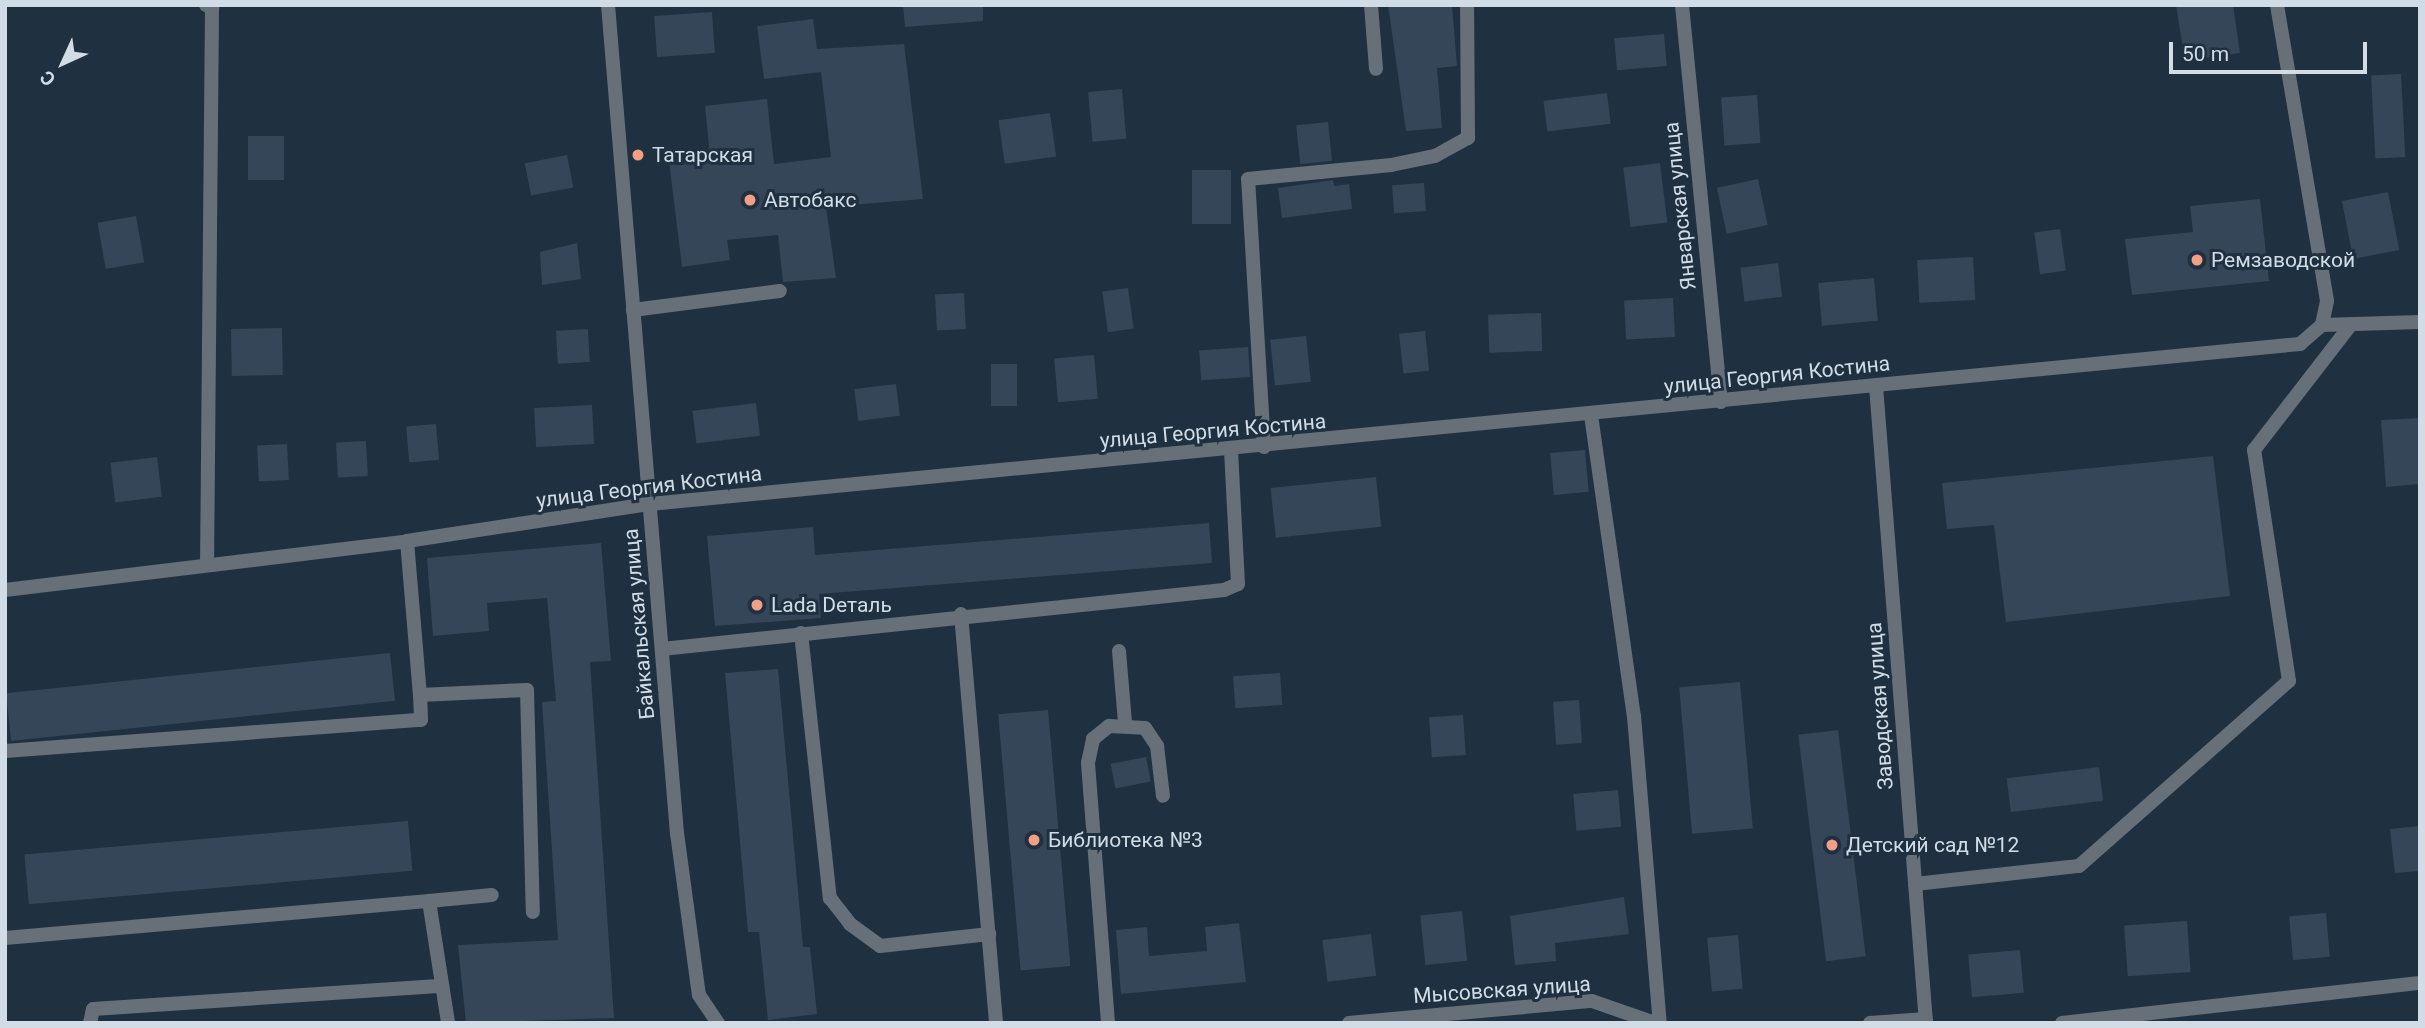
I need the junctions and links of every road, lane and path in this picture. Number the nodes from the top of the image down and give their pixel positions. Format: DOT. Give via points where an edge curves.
graph roads {
  1 [pos="206,5"];
  2 [pos="608,5"];
  3 [pos="1371,5"];
  4 [pos="1467,5"];
  5 [pos="1682,5"];
  6 [pos="2277,5"];
  7 [pos="1376,69"];
  8 [pos="780,291"];
  9 [pos="633,310"];
  10 [pos="2420,322"];
  11 [pos="2322,325"];
  12 [pos="2350,326"];
  13 [pos="1876,386"];
  14 [pos="1721,402"];
  15 [pos="1591,415"];
  16 [pos="1264,447"];
  17 [pos="1231,450"];
  18 [pos="650,504"];
  19 [pos="407,541"];
  20 [pos="208,565"];
  21 [pos="5,590"];
  22 [pos="961,614"];
  23 [pos="801,633"];
  24 [pos="662,649"];
  25 [pos="1119,651"];
  26 [pos="420,695"];
  27 [pos="1125,723"];
  28 [pos="5,751"];
  29 [pos="1163,796"];
  30 [pos="1915,884"];
  31 [pos="492,895"];
  32 [pos="429,901"];
  33 [pos="534,912"];
  34 [pos="989,934"];
  35 [pos="5,937"];
  36 [pos="2420,983"];
  37 [pos="442,986"];
  38 [pos="1926,1021"];
  39 [pos="90,1023"];
  40 [pos="448,1023"];
  41 [pos="719,1023"];
  42 [pos="996,1023"];
  43 [pos="1108,1023"];
  44 [pos="1349,1023"];
  45 [pos="1657,1023"];
  46 [pos="1870,1023"];
  47 [pos="2062,1023"];
  1 -- 20 [label="street" via="212,8"];
  2 -- 9 [label="street, Байкальская улица"];
  3 -- 7 [label="street"];
  4 -- 16 [label="street" via="1468,138 1435,156 1248,179"];
  5 -- 14 [label="street, Январская улица"];
  6 -- 11 [label="street" via="2327,301"];
  8 -- 9 [label="street"];
  9 -- 18 [label="street, Байкальская улица"];
  10 -- 12 [label="street"];
  11 -- 12 [label="street"];
  11 -- 13 [label="street, улица Георгия Костина" via="2300,344"];
  12 -- 30 [label="street" via="2254,450 2289,681 2079,866"];
  13 -- 14 [label="street, улица Георгия Костина"];
  13 -- 30 [label="street, Заводская улица"];
  14 -- 15 [label="street, улица Георгия Костина"];
  15 -- 16 [label="street, улица Георгия Костина"];
  15 -- 45 [label="street" via="1634,716"];
  16 -- 17 [label="street, улица Георгия Костина"];
  17 -- 18 [label="street, улица Георгия Костина"];
  17 -- 22 [label="street" via="1238,584"];
  18 -- 19 [label="street, улица Георгия Костина"];
  18 -- 24 [label="street, Байкальская улица"];
  19 -- 20 [label="street, улица Георгия Костина"];
  19 -- 26 [label="street"];
  20 -- 21 [label="street, улица Георгия Костина"];
  22 -- 23 [label="street"];
  22 -- 34 [label="street"];
  23 -- 24 [label="street"];
  23 -- 34 [label="street" via="830,898 850,924 880,946"];
  24 -- 41 [label="street, Байкальская улица" via="677,834 699,995"];
  25 -- 27 [label="street"];
  26 -- 28 [label="street" via="421,720"];
  26 -- 33 [label="street" via="527,690"];
  27 -- 29 [label="street" via="1144,728 1157,746"];
  27 -- 43 [label="street" via="1093,738 1088,763"];
  30 -- 38 [label="street, Заводская улица"];
  31 -- 32 [label="street"];
  32 -- 35 [label="street"];
  32 -- 37 [label="street"];
  34 -- 42 [label="street"];
  36 -- 47 [label="street"];
  37 -- 39 [label="street" via="93,1009"];
  37 -- 40 [label="street"];
  38 -- 46 [label="street"];
  44 -- 45 [label="street, Мысовская улица" via="1592,1001"];
}
